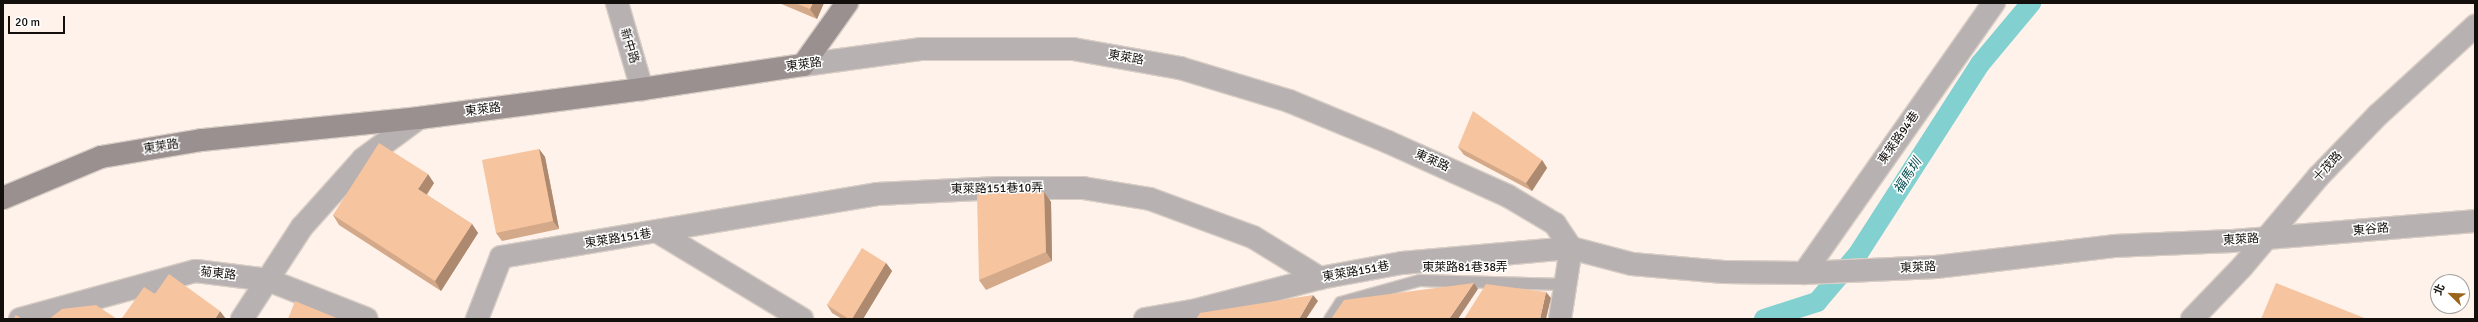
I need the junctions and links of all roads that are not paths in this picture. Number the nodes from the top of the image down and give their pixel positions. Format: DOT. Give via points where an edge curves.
graph roads {
  1 [pos="617,3"];
  2 [pos="847,3"];
  3 [pos="1994,3"];
  4 [pos="2475,26"];
  5 [pos="803,65"];
  6 [pos="642,90"];
  7 [pos="419,118"];
  8 [pos="3,198"];
  9 [pos="2475,221"];
  10 [pos="658,232"];
  11 [pos="2266,238"];
  12 [pos="1571,248"];
  13 [pos="1804,273"];
  14 [pos="1320,278"];
  15 [pos="268,280"];
  16 [pos="1493,280"];
  17 [pos="1565,284"];
  18 [pos="1484,293"];
  19 [pos="1195,315"];
  20 [pos="23,318"];
  21 [pos="242,319"];
  22 [pos="367,319"];
  23 [pos="477,319"];
  24 [pos="802,319"];
  25 [pos="1145,319"];
  26 [pos="1329,319"];
  27 [pos="1560,319"];
  28 [pos="2192,319"];
  1 -- 6 [label="street, 新中路"];
  2 -- 5 [label="street"];
  3 -- 13 [label="street, 東萊路94巷"];
  4 -- 11 [label="street, 十茂路" via="2378,115 2319,176"];
  5 -- 6 [label="street, 東萊路"];
  5 -- 12 [label="street, 東萊路" via="922,49 1074,49 1180,68 1289,101 1508,196 1555,224"];
  6 -- 7 [label="street, 東萊路"];
  7 -- 8 [label="street, 東萊路" via="202,140 101,157"];
  7 -- 15 [label="street" via="363,159 302,227"];
  9 -- 11 [label="street, 東谷路"];
  10 -- 14 [label="street, 東萊路151巷10弄" via="876,194 999,188 1083,188 1150,199 1252,237"];
  10 -- 23 [label="street, 東萊路151巷" via="501,257"];
  10 -- 24 [label="street, 東萊路151巷"];
  11 -- 13 [label="street, 東萊路" via="2114,246 1936,267"];
  11 -- 28 [label="street, 十茂路"];
  12 -- 13 [label="street, 東萊路" via="1632,264 1724,272"];
  12 -- 14 [label="street, 東萊路151巷" via="1402,263"];
  12 -- 17 [label="street"];
  14 -- 19 [label="street, 東萊路151巷"];
  15 -- 20 [label="street, 菊東路" via="196,271"];
  15 -- 21 [label="street"];
  15 -- 22 [label="street, 菊東路"];
  16 -- 17 [label="lane, 東萊路81巷38弄"];
  16 -- 18 [label="lane"];
  16 -- 26 [label="lane, 東萊路81巷38弄" via="1419,280 1340,302"];
  17 -- 27 [label="street"];
  19 -- 25 [label="street, 東萊路151巷"];
}
